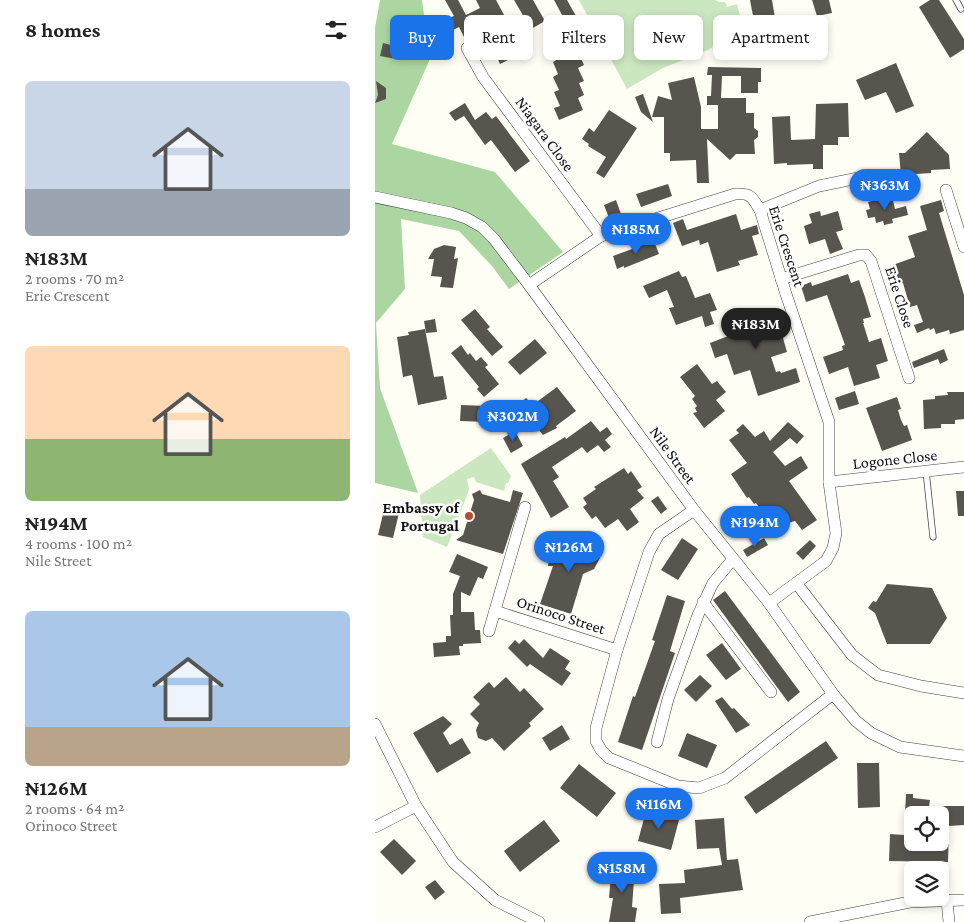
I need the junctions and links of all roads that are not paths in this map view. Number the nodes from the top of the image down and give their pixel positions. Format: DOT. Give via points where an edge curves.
graph roads {
  1 [pos="956,0"];
  2 [pos="961,9"];
  3 [pos="473,60"];
  4 [pos="867,176"];
  5 [pos="947,190"];
  6 [pos="375,197"];
  7 [pos="760,210"];
  8 [pos="601,236"];
  9 [pos="964,247"];
  10 [pos="781,279"];
  11 [pos="529,285"];
  12 [pos="909,378"];
  13 [pos="964,467"];
  14 [pos="926,472"];
  15 [pos="829,482"];
  16 [pos="525,507"];
  17 [pos="694,510"];
  18 [pos="933,537"];
  19 [pos="733,559"];
  20 [pos="797,584"];
  21 [pos="703,602"];
  22 [pos="769,603"];
  23 [pos="495,611"];
  24 [pos="489,631"];
  25 [pos="617,650"];
  26 [pos="771,692"];
  27 [pos="964,693"];
  28 [pos="833,694"];
  29 [pos="375,724"];
  30 [pos="657,742"];
  31 [pos="964,756"];
  32 [pos="416,806"];
  33 [pos="375,827"];
  34 [pos="949,900"];
  35 [pos="964,900"];
  36 [pos="904,903"];
  37 [pos="948,906"];
  38 [pos="539,922"];
  39 [pos="811,922"];
  40 [pos="949,922"];
  1 -- 2 [label="lane"];
  3 -- 8 [label="street, Niagara Close" via="483,78"];
  4 -- 7 [label="street" via="819,186"];
  5 -- 9 [label="street"];
  6 -- 11 [label="street, Nile Street" via="467,218 494,239"];
  7 -- 8 [label="street, Erie Crescent" via="753,197 735,194"];
  7 -- 10 [label="street, Erie Crescent"];
  8 -- 11 [label="street, Erie Crescent"];
  10 -- 12 [label="street, Erie Close" via="859,254 866,255 871,260"];
  10 -- 15 [label="street, Erie Crescent" via="829,422"];
  11 -- 17 [label="street, Nile Street"];
  13 -- 14 [label="street, Logone Close"];
  14 -- 15 [label="street, Logone Close"];
  14 -- 18 [label="lane"];
  15 -- 20 [label="street, Erie Crescent" via="836,533 833,548 826,561"];
  16 -- 23 [label="street, Orinoco Street"];
  17 -- 19 [label="street, Nile Street"];
  17 -- 25 [label="street" via="655,540"];
  19 -- 21 [label="street" via="713,582"];
  19 -- 22 [label="street, Nile Street"];
  20 -- 22 [label="street, Erie Crescent"];
  20 -- 27 [label="street" via="852,655 878,675"];
  21 -- 26 [label="street"];
  21 -- 30 [label="street" via="668,699"];
  22 -- 28 [label="street, Nile Street"];
  23 -- 24 [label="street, Orinoco Street"];
  23 -- 25 [label="street, Orinoco Street"];
  25 -- 28 [label="street" via="598,716 596,741 609,758 678,786 699,788 725,778"];
  28 -- 31 [label="street, Nile Street" via="856,721 885,741 900,747"];
  29 -- 32 [label="street"];
  32 -- 33 [label="street"];
  32 -- 38 [label="street" via="453,862 495,900"];
  34 -- 35 [label="street"];
  36 -- 39 [label="street"];
  37 -- 40 [label="street"];
}
